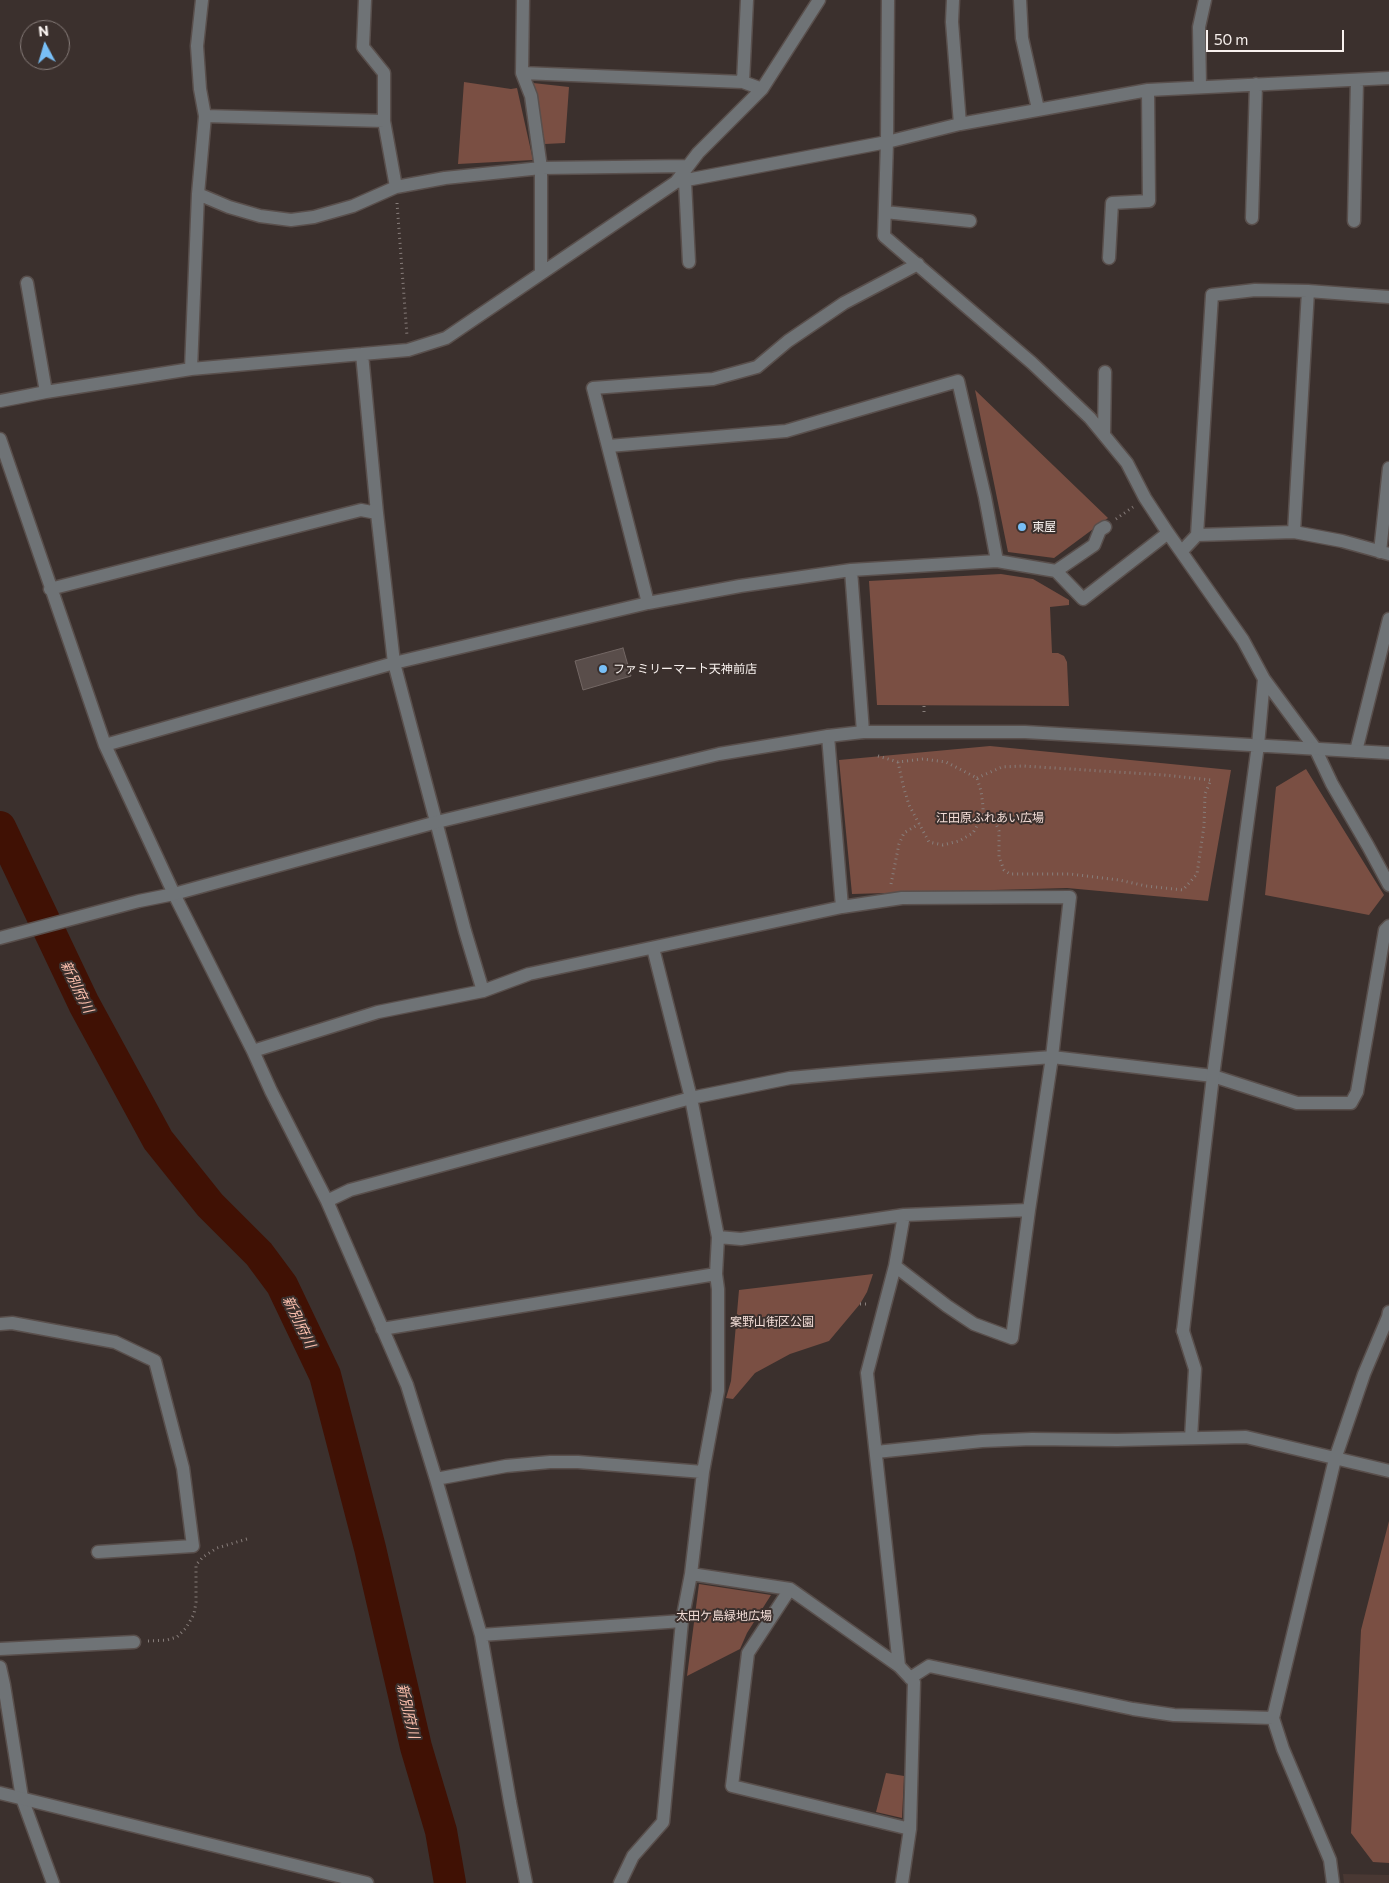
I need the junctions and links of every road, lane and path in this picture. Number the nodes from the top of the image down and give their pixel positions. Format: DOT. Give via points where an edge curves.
graph roads {
  1 [pos="202,0"];
  2 [pos="365,0"];
  3 [pos="523,0"];
  4 [pos="747,0"];
  5 [pos="819,0"];
  6 [pos="888,0"];
  7 [pos="953,0"];
  8 [pos="1020,0"];
  9 [pos="1205,0"];
  10 [pos="522,73"];
  11 [pos="1389,78"];
  12 [pos="1357,80"];
  13 [pos="743,82"];
  14 [pos="1256,84"];
  15 [pos="1200,87"];
  16 [pos="762,89"];
  17 [pos="1148,90"];
  18 [pos="1038,109"];
  19 [pos="205,116"];
  20 [pos="384,121"];
  21 [pos="960,124"];
  22 [pos="887,142"];
  23 [pos="687,166"];
  24 [pos="541,168"];
  25 [pos="680,182"];
  26 [pos="396,187"];
  27 [pos="198,194"];
  28 [pos="885,212"];
  29 [pos="1252,218"];
  30 [pos="970,221"];
  31 [pos="1354,221"];
  32 [pos="1109,258"];
  33 [pos="689,262"];
  34 [pos="918,264"];
  35 [pos="541,272"];
  36 [pos="27,283"];
  37 [pos="1308,290"];
  38 [pos="1389,297"];
  39 [pos="408,350"];
  40 [pos="362,354"];
  41 [pos="191,369"];
  42 [pos="1105,372"];
  43 [pos="46,392"];
  44 [pos="0,401"];
  45 [pos="1104,436"];
  46 [pos="0,439"];
  47 [pos="609,446"];
  48 [pos="1389,468"];
  49 [pos="1145,498"];
  50 [pos="377,512"];
  51 [pos="1105,527"];
  52 [pos="1294,532"];
  53 [pos="1168,533"];
  54 [pos="1197,535"];
  55 [pos="1182,551"];
  56 [pos="1385,553"];
  57 [pos="998,561"];
  58 [pos="852,570"];
  59 [pos="1056,571"];
  60 [pos="50,589"];
  61 [pos="648,602"];
  62 [pos="1389,619"];
  63 [pos="394,663"];
  64 [pos="1264,679"];
  65 [pos="924,706"];
  66 [pos="924,712"];
  67 [pos="863,732"];
  68 [pos="828,736"];
  69 [pos="105,745"];
  70 [pos="1258,745"];
  71 [pos="1315,748"];
  72 [pos="1356,751"];
  73 [pos="1389,753"];
  74 [pos="878,756"];
  75 [pos="898,762"];
  76 [pos="977,778"];
  77 [pos="983,815"];
  78 [pos="437,822"];
  79 [pos="920,824"];
  80 [pos="1389,885"];
  81 [pos="891,886"];
  82 [pos="174,894"];
  83 [pos="842,907"];
  84 [pos="1389,926"];
  85 [pos="1,934"];
  86 [pos="653,948"];
  87 [pos="483,991"];
  88 [pos="253,1051"];
  89 [pos="1052,1057"];
  90 [pos="1213,1076"];
  91 [pos="691,1098"];
  92 [pos="327,1201"];
  93 [pos="1028,1210"];
  94 [pos="904,1215"];
  95 [pos="718,1237"];
  96 [pos="895,1266"];
  97 [pos="716,1274"];
  98 [pos="1389,1312"];
  99 [pos="0,1324"];
  100 [pos="382,1330"];
  101 [pos="1191,1438"];
  102 [pos="876,1452"];
  103 [pos="1335,1459"];
  104 [pos="1389,1471"];
  105 [pos="703,1472"];
  106 [pos="436,1479"];
  107 [pos="247,1539"];
  108 [pos="98,1552"];
  109 [pos="691,1574"];
  110 [pos="790,1589"];
  111 [pos="682,1621"];
  112 [pos="480,1635"];
  113 [pos="134,1642"];
  114 [pos="0,1649"];
  115 [pos="898,1666"];
  116 [pos="0,1667"];
  117 [pos="910,1678"];
  118 [pos="1273,1718"];
  119 [pos="0,1793"];
  120 [pos="22,1798"];
  121 [pos="910,1829"];
  122 [pos="53,1883"];
  123 [pos="367,1883"];
  124 [pos="526,1883"];
  125 [pos="620,1883"];
  126 [pos="902,1883"];
  127 [pos="1334,1883"];
  1 -- 19 [label="street" via="197,46"];
  2 -- 20 [label="street" via="363,47 384,73"];
  3 -- 10 [label="street"];
  4 -- 13 [label="street"];
  5 -- 16 [label="street"];
  6 -- 22 [label="street"];
  7 -- 21 [label="street"];
  8 -- 18 [label="street" via="1022,38"];
  9 -- 15 [label="street" via="1199,27"];
  10 -- 13 [label="street"];
  10 -- 24 [label="street" via="531,96"];
  11 -- 12 [label="street"];
  12 -- 14 [label="street"];
  12 -- 31 [label="street"];
  13 -- 16 [label="street"];
  14 -- 15 [label="street"];
  14 -- 29 [label="street"];
  15 -- 17 [label="street"];
  16 -- 23 [label="street"];
  17 -- 18 [label="street"];
  17 -- 32 [label="street" via="1149,201 1112,203"];
  18 -- 21 [label="street"];
  19 -- 20 [label="street"];
  19 -- 27 [label="street"];
  20 -- 26 [label="street"];
  21 -- 22 [label="street"];
  22 -- 25 [label="street"];
  22 -- 28 [label="street"];
  23 -- 24 [label="street"];
  23 -- 25 [label="street"];
  24 -- 26 [label="street" via="445,178"];
  24 -- 35 [label="street"];
  25 -- 33 [label="street"];
  25 -- 35 [label="street"];
  26 -- 27 [label="street" via="353,206 291,220 260,216"];
  26 -- 39 [label="path"];
  27 -- 41 [label="street"];
  28 -- 30 [label="street"];
  28 -- 34 [label="street" via="884,236"];
  34 -- 45 [label="street" via="1032,363 1090,418"];
  34 -- 47 [label="street" via="844,304 788,341 756,367 713,379 593,388"];
  35 -- 39 [label="street" via="446,338"];
  36 -- 43 [label="street"];
  37 -- 38 [label="street"];
  37 -- 52 [label="street"];
  37 -- 54 [label="street" via="1255,290 1212,295"];
  39 -- 40 [label="street"];
  40 -- 41 [label="street"];
  40 -- 50 [label="street"];
  41 -- 43 [label="street"];
  42 -- 45 [label="street"];
  43 -- 44 [label="street"];
  45 -- 49 [label="street" via="1127,462"];
  46 -- 60 [label="street"];
  47 -- 57 [label="street" via="786,431 958,381"];
  47 -- 61 [label="street"];
  48 -- 56 [label="street"];
  49 -- 51 [label="path"];
  49 -- 53 [label="street"];
  50 -- 60 [label="street" via="361,510"];
  50 -- 63 [label="street"];
  51 -- 59 [label="street" via="1100,530 1094,544"];
  52 -- 54 [label="street"];
  52 -- 56 [label="street"];
  53 -- 55 [label="street"];
  53 -- 59 [label="street" via="1084,599"];
  54 -- 55 [label="street"];
  55 -- 64 [label="street" via="1243,640"];
  57 -- 58 [label="street"];
  57 -- 59 [label="street"];
  58 -- 61 [label="street"];
  58 -- 67 [label="street"];
  60 -- 69 [label="street"];
  61 -- 63 [label="street"];
  62 -- 72 [label="street"];
  63 -- 69 [label="street"];
  63 -- 78 [label="street"];
  64 -- 70 [label="street"];
  64 -- 71 [label="street"];
  65 -- 66 [label="path"];
  67 -- 68 [label="street"];
  67 -- 70 [label="street" via="1025,732"];
  68 -- 78 [label="street" via="719,754"];
  68 -- 83 [label="street"];
  69 -- 82 [label="street"];
  70 -- 71 [label="street"];
  70 -- 90 [label="street"];
  71 -- 72 [label="street"];
  71 -- 80 [label="street"];
  72 -- 73 [label="street"];
  74 -- 75 [label="path"];
  75 -- 76 [label="path" via="923,759 946,762"];
  75 -- 79 [label="path" via="909,805"];
  76 -- 77 [label="path"];
  76 -- 77 [label="path" via="1002,766 1023,766 1211,780 1206,794 1197,874 1183,890 1070,874 1010,874 1004,870 999,857 996,821"];
  77 -- 79 [label="path" via="973,833 943,845 929,842"];
  78 -- 82 [label="street"];
  78 -- 87 [label="street"];
  79 -- 81 [label="path" via="904,833"];
  82 -- 85 [label="street"];
  82 -- 88 [label="street"];
  83 -- 86 [label="street"];
  83 -- 89 [label="street" via="902,898 1070,897"];
  84 -- 90 [label="street" via="1385,930 1357,1092 1351,1103 1297,1103"];
  86 -- 87 [label="street" via="529,974"];
  86 -- 91 [label="street"];
  87 -- 88 [label="street" via="378,1012"];
  88 -- 92 [label="street"];
  89 -- 90 [label="street"];
  89 -- 91 [label="street" via="790,1078"];
  89 -- 93 [label="street"];
  90 -- 101 [label="street" via="1183,1331 1195,1369"];
  91 -- 92 [label="street" via="350,1190"];
  91 -- 95 [label="street"];
  92 -- 100 [label="street"];
  93 -- 94 [label="street"];
  93 -- 96 [label="street" via="1012,1338 974,1324"];
  94 -- 95 [label="street" via="741,1239"];
  94 -- 96 [label="street"];
  95 -- 97 [label="street"];
  96 -- 102 [label="street" via="868,1373"];
  97 -- 100 [label="street"];
  97 -- 105 [label="street" via="718,1391"];
  98 -- 103 [label="street"];
  99 -- 108 [label="street" via="12,1323 115,1342 155,1361 183,1468 193,1546"];
  100 -- 106 [label="street" via="407,1385"];
  101 -- 102 [label="street" via="982,1440"];
  101 -- 103 [label="street" via="1246,1437"];
  102 -- 115 [label="street"];
  103 -- 104 [label="street"];
  103 -- 118 [label="street"];
  105 -- 106 [label="street" via="550,1462 506,1466"];
  105 -- 109 [label="street"];
  106 -- 112 [label="street"];
  107 -- 113 [label="path" via="217,1548 196,1565 194,1614 177,1637"];
  109 -- 110 [label="street"];
  109 -- 111 [label="street"];
  110 -- 115 [label="street"];
  110 -- 121 [label="street" via="748,1653 732,1786"];
  111 -- 112 [label="street"];
  111 -- 125 [label="street" via="662,1822 633,1856"];
  112 -- 124 [label="street"];
  113 -- 114 [label="street"];
  115 -- 117 [label="street"];
  116 -- 120 [label="street"];
  117 -- 118 [label="street" via="929,1666 1174,1715"];
  117 -- 121 [label="street" via="914,1682"];
  118 -- 127 [label="street" via="1330,1860"];
  119 -- 120 [label="street"];
  120 -- 122 [label="street"];
  120 -- 123 [label="street"];
  121 -- 126 [label="street"];
}
